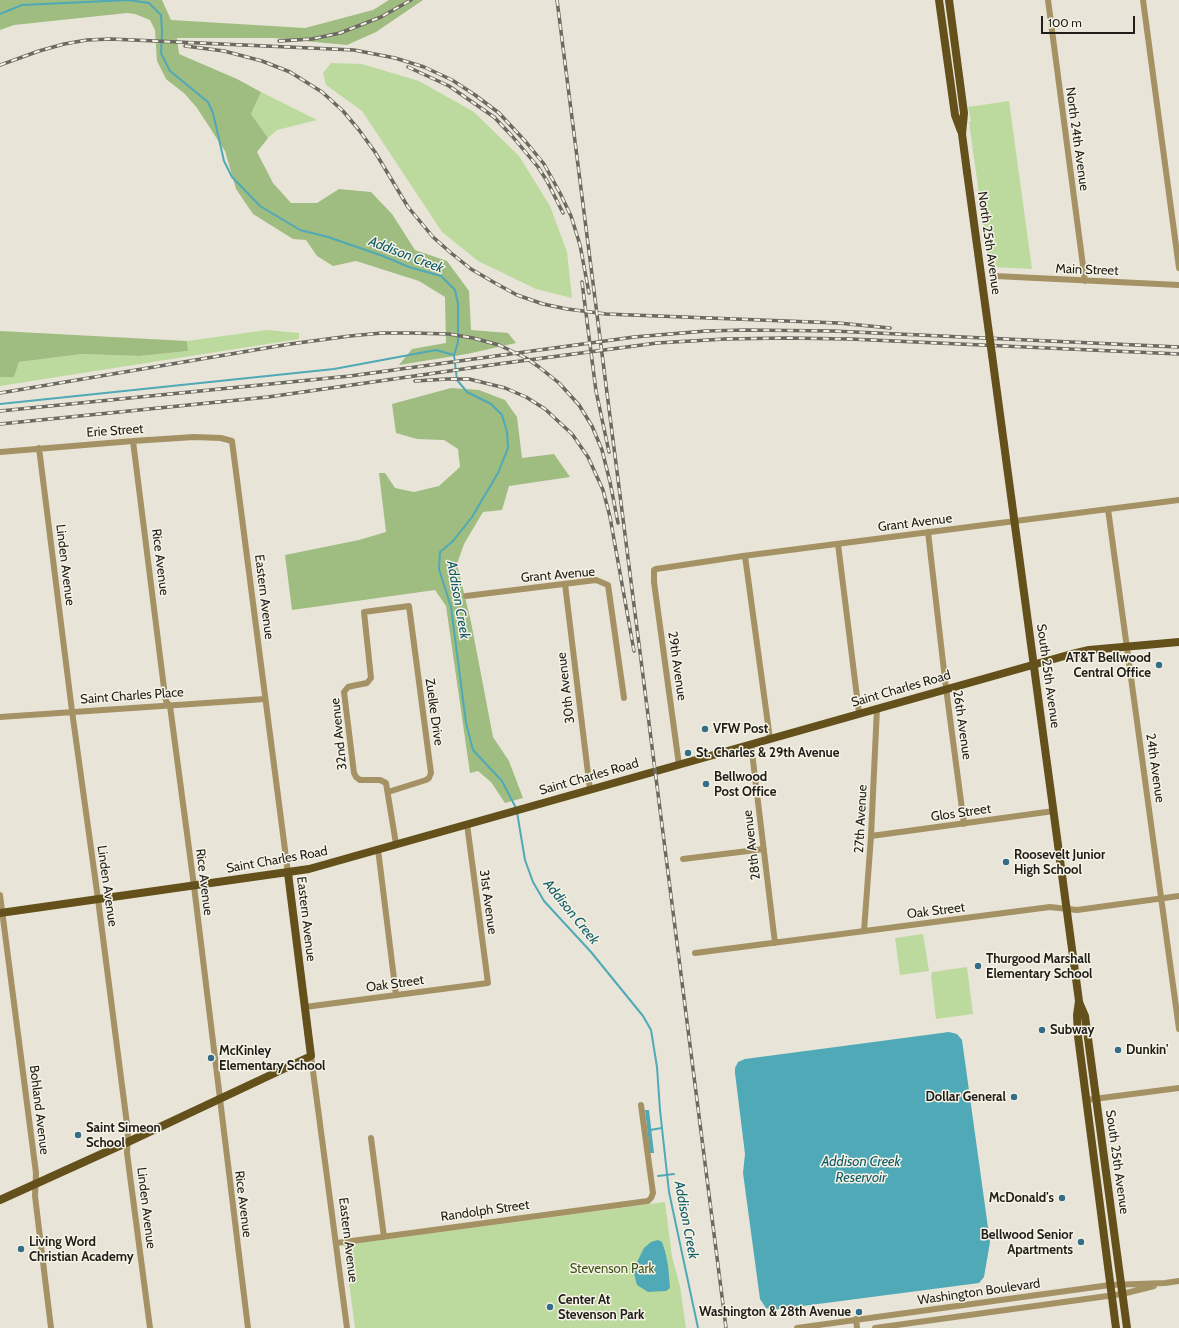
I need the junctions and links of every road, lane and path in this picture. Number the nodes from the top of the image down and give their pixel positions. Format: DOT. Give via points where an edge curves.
graph roads {
  1 [pos="939,0"];
  2 [pos="949,0"];
  3 [pos="1048,0"];
  4 [pos="1143,0"];
  5 [pos="962,134"];
  6 [pos="1179,268"];
  7 [pos="995,276"];
  8 [pos="1085,281"];
  9 [pos="1179,284"];
  10 [pos="992,355"];
  11 [pos="133,441"];
  12 [pos="232,441"];
  13 [pos="39,448"];
  14 [pos="0,452"];
  15 [pos="1179,500"];
  16 [pos="1108,510"];
  17 [pos="1015,521"];
  18 [pos="928,532"];
  19 [pos="838,544"];
  20 [pos="745,556"];
  21 [pos="654,570"];
  22 [pos="565,584"];
  23 [pos="466,596"];
  24 [pos="364,612"];
  25 [pos="1179,642"];
  26 [pos="1128,647"];
  27 [pos="1034,665"];
  28 [pos="946,688"];
  29 [pos="624,698"];
  30 [pos="265,699"];
  31 [pos="170,706"];
  32 [pos="877,708"];
  33 [pos="72,711"];
  34 [pos="859,713"];
  35 [pos="0,717"];
  36 [pos="770,739"];
  37 [pos="751,744"];
  38 [pos="679,765"];
  39 [pos="590,790"];
  40 [pos="388,792"];
  41 [pos="1054,811"];
  42 [pos="467,824"];
  43 [pos="964,824"];
  44 [pos="871,836"];
  45 [pos="396,844"];
  46 [pos="378,849"];
  47 [pos="764,849"];
  48 [pos="683,860"];
  49 [pos="288,873"];
  50 [pos="194,886"];
  51 [pos="0,895"];
  52 [pos="1179,896"];
  53 [pos="1161,898"];
  54 [pos="98,899"];
  55 [pos="1066,909"];
  56 [pos="1,913"];
  57 [pos="864,931"];
  58 [pos="775,943"];
  59 [pos="695,953"];
  60 [pos="488,983"];
  61 [pos="396,995"];
  62 [pos="1079,1001"];
  63 [pos="305,1007"];
  64 [pos="1179,1029"];
  65 [pos="311,1056"];
  66 [pos="1179,1088"];
  67 [pos="219,1098"];
  68 [pos="1097,1099"];
  69 [pos="1086,1100"];
  70 [pos="641,1105"];
  71 [pos="371,1138"];
  72 [pos="128,1142"];
  73 [pos="1104,1156"];
  74 [pos="1094,1157"];
  75 [pos="35,1184"];
  76 [pos="0,1200"];
  77 [pos="384,1237"];
  78 [pos="337,1243"];
  79 [pos="1179,1281"];
  80 [pos="1165,1283"];
  81 [pos="1121,1284"];
  82 [pos="1110,1285"];
  83 [pos="1122,1294"];
  84 [pos="1112,1296"];
  85 [pos="856,1319"];
  86 [pos="51,1328"];
  87 [pos="150,1328"];
  88 [pos="248,1328"];
  89 [pos="347,1328"];
  90 [pos="797,1328"];
  91 [pos="857,1328"];
  92 [pos="875,1328"];
  93 [pos="1116,1328"];
  94 [pos="1127,1328"];
  1 -- 5 [label="main road, North 25th Avenue" via="955,115"];
  2 -- 5 [label="main road, North 25th Avenue" via="964,113"];
  3 -- 8 [label="street, North 24th Avenue"];
  4 -- 6 [label="street"];
  5 -- 10 [label="main road, North 25th Avenue, bridge"];
  7 -- 8 [label="street, Main Street"];
  8 -- 9 [label="street, Main Street"];
  10 -- 17 [label="main road, South 25th Avenue"];
  11 -- 12 [label="street, Erie Street" via="194,437"];
  11 -- 13 [label="street, Erie Street"];
  11 -- 31 [label="street, Rice Avenue" via="165,696"];
  12 -- 30 [label="street, Eastern Avenue"];
  13 -- 14 [label="street, Erie Street"];
  13 -- 33 [label="street, Linden Avenue"];
  15 -- 16 [label="street, Grant Avenue"];
  16 -- 17 [label="street, Grant Avenue"];
  16 -- 26 [label="street, 24th Avenue"];
  17 -- 18 [label="street, Grant Avenue"];
  17 -- 27 [label="main road, South 25th Avenue"];
  18 -- 19 [label="street, Grant Avenue"];
  18 -- 28 [label="street, 26th Avenue"];
  19 -- 20 [label="street, Grant Avenue"];
  19 -- 34 [label="street"];
  20 -- 21 [label="street, Grant Avenue" via="660,567"];
  20 -- 36 [label="street"];
  21 -- 38 [label="street, 29th Avenue"];
  22 -- 23 [label="street, Grant Avenue"];
  22 -- 29 [label="street, Grant Avenue" via="596,580 608,585"];
  22 -- 39 [label="street, 30th Avenue"];
  24 -- 40 [label="street, 32nd Avenue" via="371,678 368,683 348,687 344,692 352,758 354,773 358,779 383,781"];
  24 -- 40 [label="street, Zuelke Drive" via="409,606 431,773 426,780"];
  25 -- 26 [label="main road, Saint Charles Road"];
  26 -- 27 [label="main road, Saint Charles Road" via="1076,653"];
  26 -- 53 [label="street, 24th Avenue"];
  27 -- 28 [label="main road, Saint Charles Road"];
  27 -- 41 [label="main road, South 25th Avenue"];
  28 -- 32 [label="main road, Saint Charles Road"];
  28 -- 43 [label="street, 26th Avenue"];
  30 -- 31 [label="street, Saint Charles Place"];
  30 -- 49 [label="street, Eastern Avenue"];
  31 -- 33 [label="street, Saint Charles Place"];
  31 -- 50 [label="street, Rice Avenue"];
  32 -- 34 [label="main road, Saint Charles Road"];
  32 -- 44 [label="street, 27th Avenue"];
  33 -- 35 [label="street, Saint Charles Place"];
  33 -- 54 [label="street, Linden Avenue"];
  34 -- 36 [label="main road, Saint Charles Road"];
  36 -- 37 [label="main road, Saint Charles Road"];
  37 -- 38 [label="main road, Saint Charles Road"];
  37 -- 47 [label="street, 28th Avenue"];
  38 -- 39 [label="main road, Saint Charles Road"];
  39 -- 42 [label="main road, Saint Charles Road"];
  40 -- 45 [label="street"];
  41 -- 43 [label="street, Glos Street"];
  41 -- 55 [label="main road, South 25th Avenue"];
  42 -- 45 [label="main road, Saint Charles Road"];
  42 -- 60 [label="street, 31st Avenue"];
  43 -- 44 [label="street, Glos Street"];
  44 -- 57 [label="street, 27th Avenue"];
  45 -- 46 [label="main road, Saint Charles Road"];
  46 -- 49 [label="main road, Saint Charles Road"];
  46 -- 61 [label="street"];
  47 -- 48 [label="street"];
  47 -- 58 [label="street, 28th Avenue"];
  49 -- 50 [label="main road, Saint Charles Road"];
  49 -- 63 [label="main road, Eastern Avenue"];
  50 -- 54 [label="main road, Saint Charles Road"];
  50 -- 67 [label="street, Rice Avenue"];
  51 -- 56 [label="street, Bohland Avenue"];
  52 -- 53 [label="street, Oak Street"];
  53 -- 55 [label="street, Oak Street" via="1077,910"];
  53 -- 64 [label="street, 24th Avenue"];
  54 -- 56 [label="main road, Saint Charles Road"];
  54 -- 72 [label="street, Linden Avenue"];
  55 -- 57 [label="street, Oak Street" via="1050,907"];
  55 -- 62 [label="main road, South 25th Avenue"];
  56 -- 75 [label="street, Bohland Avenue" via="36,1173"];
  57 -- 58 [label="street, Oak Street"];
  58 -- 59 [label="street, Oak Street"];
  60 -- 61 [label="street, Oak Street"];
  61 -- 63 [label="street, Oak Street"];
  62 -- 68 [label="main road, South 25th Avenue" via="1085,1016"];
  62 -- 69 [label="main road, South 25th Avenue" via="1077,1015"];
  63 -- 65 [label="main road, Eastern Avenue"];
  65 -- 67 [label="main road"];
  65 -- 78 [label="street, Eastern Avenue"];
  66 -- 68 [label="street"];
  67 -- 72 [label="main road"];
  67 -- 88 [label="street, Rice Avenue"];
  68 -- 69 [label="street"];
  68 -- 73 [label="main road, South 25th Avenue"];
  69 -- 74 [label="main road, South 25th Avenue"];
  70 -- 77 [label="street, Randolph Street" via="653,1193 648,1201"];
  71 -- 77 [label="street"];
  72 -- 75 [label="main road"];
  72 -- 87 [label="street, Linden Avenue" via="127,1153"];
  73 -- 74 [label="main road"];
  73 -- 81 [label="main road, South 25th Avenue"];
  74 -- 82 [label="main road, South 25th Avenue"];
  75 -- 76 [label="main road"];
  75 -- 86 [label="street, Bohland Avenue" via="38,1234"];
  77 -- 78 [label="street, Randolph Street"];
  78 -- 89 [label="street, Eastern Avenue"];
  79 -- 80 [label="street, Washington Boulevard"];
  80 -- 81 [label="street, Washington Boulevard"];
  80 -- 83 [label="street, Washington Boulevard"];
  81 -- 82 [label="street, Washington Boulevard"];
  81 -- 83 [label="main road, South 25th Avenue"];
  82 -- 84 [label="main road, South 25th Avenue"];
  82 -- 85 [label="street, Washington Boulevard"];
  83 -- 84 [label="street, Washington Boulevard"];
  83 -- 94 [label="main road, South 25th Avenue"];
  84 -- 92 [label="street, Washington Boulevard"];
  84 -- 93 [label="main road, South 25th Avenue"];
  85 -- 90 [label="street, Washington Boulevard"];
  85 -- 91 [label="street"];
}
